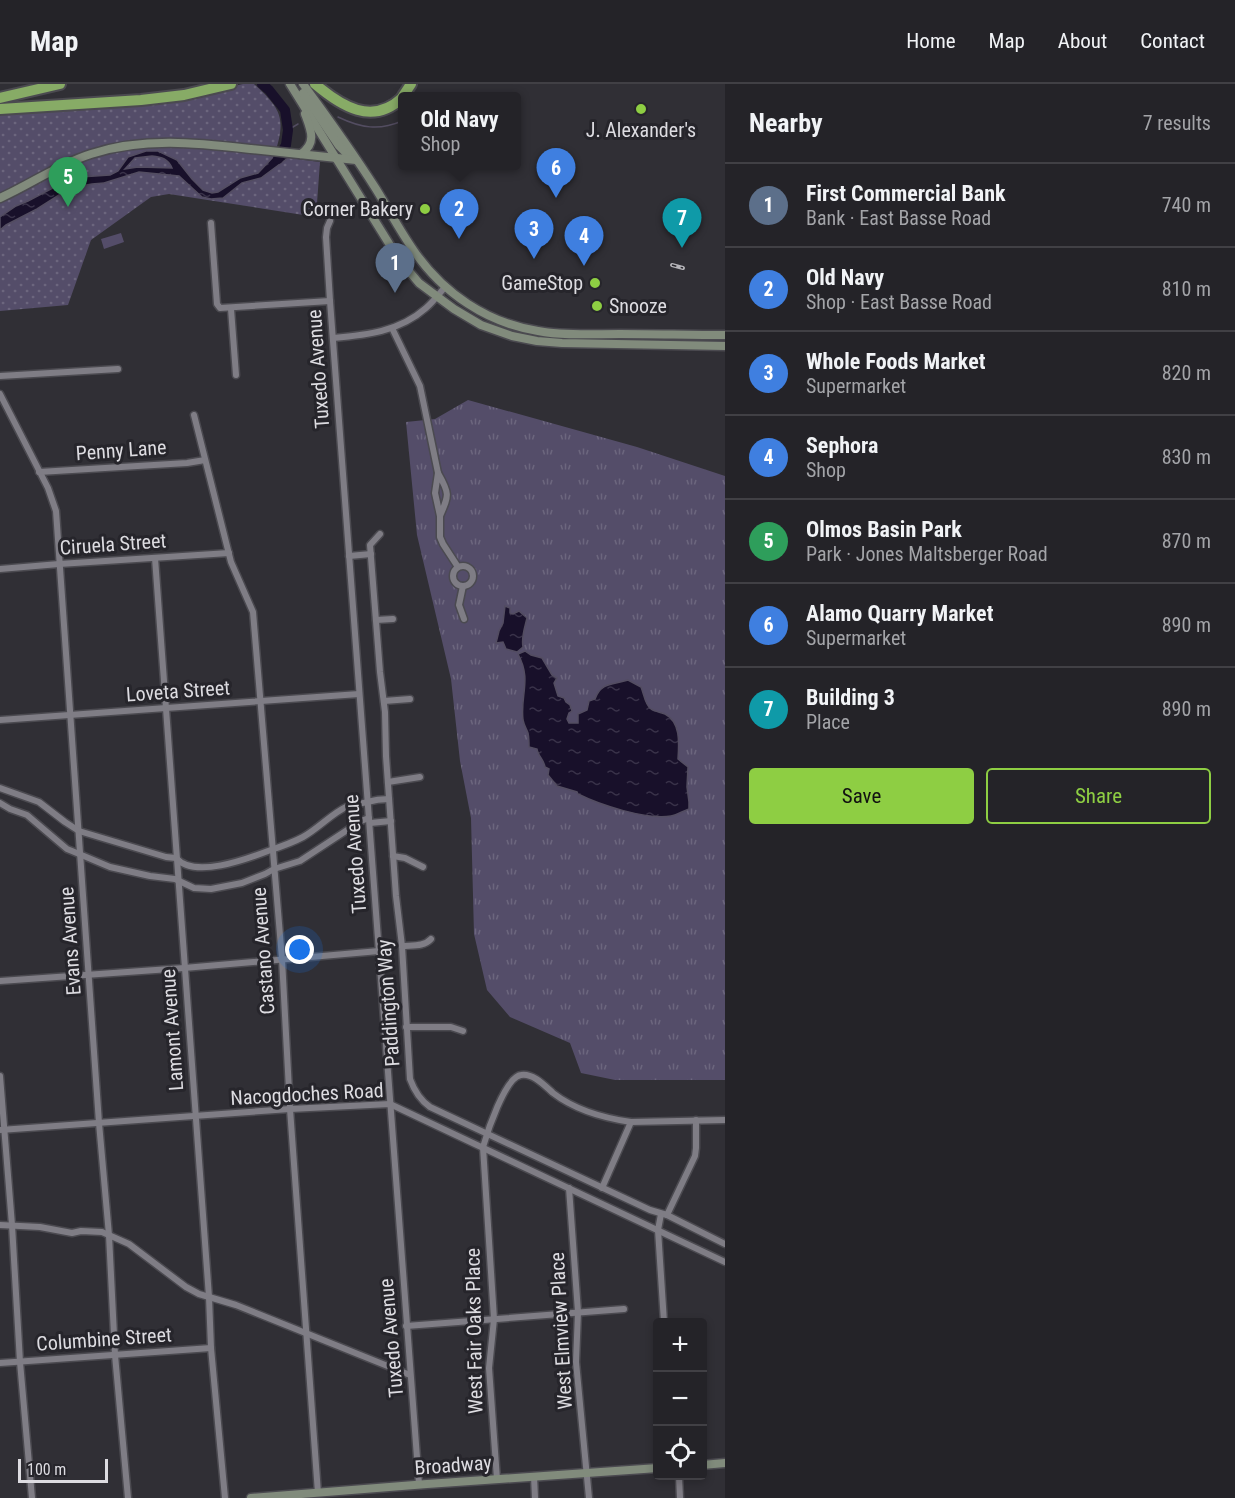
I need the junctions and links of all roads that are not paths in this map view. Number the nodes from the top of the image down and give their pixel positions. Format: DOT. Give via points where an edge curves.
graph roads {
  1 [pos="60,84"];
  2 [pos="231,84"];
  3 [pos="290,84"];
  4 [pos="296,84"];
  5 [pos="303,84"];
  6 [pos="315,84"];
  7 [pos="299,97"];
  8 [pos="0,98"];
  9 [pos="398,101"];
  10 [pos="0,109"];
  11 [pos="300,154"];
  12 [pos="336,158"];
  13 [pos="356,160"];
  14 [pos="0,198"];
  15 [pos="330,221"];
  16 [pos="211,223"];
  17 [pos="445,287"];
  18 [pos="437,296"];
  19 [pos="330,301"];
  20 [pos="231,309"];
  21 [pos="392,328"];
  22 [pos="725,335"];
  23 [pos="333,338"];
  24 [pos="572,339"];
  25 [pos="725,346"];
  26 [pos="118,369"];
  27 [pos="236,375"];
  28 [pos="0,376"];
  29 [pos="0,394"];
  30 [pos="194,415"];
  31 [pos="206,460"];
  32 [pos="39,472"];
  33 [pos="438,473"];
  34 [pos="440,516"];
  35 [pos="380,534"];
  36 [pos="229,553"];
  37 [pos="370,554"];
  38 [pos="349,556"];
  39 [pos="155,558"];
  40 [pos="59,564"];
  41 [pos="458,567"];
  42 [pos="0,569"];
  43 [pos="463,586"];
  44 [pos="393,619"];
  45 [pos="464,619"];
  46 [pos="376,620"];
  47 [pos="359,694"];
  48 [pos="410,699"];
  49 [pos="261,701"];
  50 [pos="384,701"];
  51 [pos="166,709"];
  52 [pos="70,715"];
  53 [pos="0,720"];
  54 [pos="420,777"];
  55 [pos="388,782"];
  56 [pos="0,788"];
  57 [pos="389,799"];
  58 [pos="0,802"];
  59 [pos="368,802"];
  60 [pos="370,820"];
  61 [pos="391,821"];
  62 [pos="79,831"];
  63 [pos="272,849"];
  64 [pos="81,854"];
  65 [pos="393,856"];
  66 [pos="176,858"];
  67 [pos="423,867"];
  68 [pos="274,869"];
  69 [pos="178,880"];
  70 [pos="431,939"];
  71 [pos="402,946"];
  72 [pos="379,951"];
  73 [pos="282,959"];
  74 [pos="184,968"];
  75 [pos="90,974"];
  76 [pos="0,981"];
  77 [pos="406,1027"];
  78 [pos="463,1031"];
  79 [pos="0,1076"];
  80 [pos="390,1104"];
  81 [pos="290,1109"];
  82 [pos="195,1116"];
  83 [pos="696,1120"];
  84 [pos="725,1120"];
  85 [pos="631,1122"];
  86 [pos="99,1123"];
  87 [pos="2,1130"];
  88 [pos="486,1133"];
  89 [pos="483,1147"];
  90 [pos="569,1188"];
  91 [pos="602,1188"];
  92 [pos="664,1214"];
  93 [pos="0,1225"];
  94 [pos="12,1225"];
  95 [pos="658,1230"];
  96 [pos="109,1235"];
  97 [pos="725,1244"];
  98 [pos="725,1262"];
  99 [pos="209,1297"];
  100 [pos="624,1308"];
  101 [pos="578,1312"];
  102 [pos="664,1318"];
  103 [pos="494,1319"];
  104 [pos="406,1326"];
  105 [pos="306,1332"];
  106 [pos="211,1348"];
  107 [pos="115,1355"];
  108 [pos="20,1362"];
  109 [pos="0,1363"];
  110 [pos="410,1375"];
  111 [pos="725,1463"];
  112 [pos="707,1465"];
  113 [pos="653,1468"];
  114 [pos="587,1472"];
  115 [pos="534,1476"];
  116 [pos="497,1479"];
  117 [pos="679,1480"];
  118 [pos="419,1484"];
  119 [pos="318,1495"];
  120 [pos="535,1496"];
  121 [pos="32,1498"];
  122 [pos="128,1498"];
  123 [pos="225,1498"];
  124 [pos="251,1498"];
  125 [pos="589,1498"];
  126 [pos="681,1498"];
  1 -- 8 [label="highway"];
  2 -- 10 [label="highway" via="141,100"];
  3 -- 7 [label="main road"];
  4 -- 13 [label="main road" via="346,155"];
  5 -- 13 [label="main road"];
  6 -- 9 [label="highway" via="331,98 362,111 382,111"];
  7 -- 11 [label="main road" via="311,140 308,149"];
  7 -- 12 [label="main road"];
  11 -- 12 [label="main road"];
  11 -- 14 [label="main road" via="194,143 127,145 90,154"];
  12 -- 13 [label="main road"];
  12 -- 18 [label="main road" via="398,258 419,283"];
  13 -- 17 [label="main road" via="414,252"];
  15 -- 19 [label="street, Tuxedo Avenue" via="326,237"];
  16 -- 20 [label="street" via="217,304"];
  17 -- 18 [label="street"];
  17 -- 24 [label="main road" via="503,322"];
  18 -- 21 [label="street" via="418,314"];
  18 -- 24 [label="main road" via="493,330 547,342"];
  19 -- 20 [label="street"];
  19 -- 23 [label="street, Tuxedo Avenue"];
  20 -- 27 [label="street"];
  21 -- 23 [label="street"];
  21 -- 33 [label="street" via="420,386"];
  22 -- 24 [label="main road"];
  23 -- 38 [label="street, Tuxedo Avenue"];
  24 -- 25 [label="main road"];
  26 -- 28 [label="street"];
  29 -- 32 [label="street, Evans Avenue"];
  30 -- 31 [label="street, Castano Avenue"];
  31 -- 32 [label="street, Penny Lane"];
  31 -- 36 [label="street, Castano Avenue"];
  32 -- 40 [label="street, Evans Avenue" via="56,510"];
  33 -- 34 [label="street" via="435,493"];
  33 -- 34 [label="street" via="448,494"];
  34 -- 41 [label="street" via="443,544"];
  35 -- 37 [label="street" via="370,545"];
  36 -- 39 [label="street, Ciruela Street"];
  36 -- 49 [label="street, Castano Avenue" via="253,612"];
  37 -- 38 [label="street"];
  37 -- 46 [label="street, Paddington Way"];
  38 -- 47 [label="street, Tuxedo Avenue"];
  39 -- 40 [label="street, Ciruela Street"];
  39 -- 51 [label="street, Lamont Avenue"];
  40 -- 42 [label="street, Ciruela Street"];
  40 -- 52 [label="street, Evans Avenue"];
  41 -- 43 [label="street" via="454,579"];
  41 -- 43 [label="street" via="467,567 473,574 470,583"];
  43 -- 45 [label="street" via="459,605"];
  44 -- 46 [label="street"];
  46 -- 50 [label="street, Paddington Way"];
  47 -- 49 [label="street, Loveta Street"];
  47 -- 59 [label="street, Tuxedo Avenue"];
  48 -- 50 [label="street"];
  49 -- 51 [label="street, Loveta Street"];
  49 -- 63 [label="street, Castano Avenue"];
  50 -- 55 [label="street, Paddington Way"];
  51 -- 52 [label="street, Loveta Street"];
  51 -- 66 [label="street, Lamont Avenue"];
  52 -- 53 [label="street, Loveta Street"];
  52 -- 62 [label="street, Evans Avenue"];
  54 -- 55 [label="street"];
  55 -- 57 [label="street, Paddington Way"];
  56 -- 62 [label="street" via="39,802"];
  57 -- 59 [label="street"];
  57 -- 61 [label="street, Paddington Way"];
  58 -- 64 [label="street" via="27,815 67,849"];
  59 -- 60 [label="street, Tuxedo Avenue"];
  59 -- 63 [label="street" via="350,805 300,839"];
  60 -- 61 [label="street"];
  60 -- 68 [label="street" via="361,821 300,861"];
  60 -- 72 [label="street, Tuxedo Avenue"];
  61 -- 65 [label="street, Paddington Way"];
  62 -- 64 [label="street, Evans Avenue"];
  62 -- 66 [label="street"];
  63 -- 66 [label="street" via="213,867 197,867"];
  63 -- 68 [label="street, Castano Avenue"];
  64 -- 69 [label="street" via="110,867"];
  64 -- 75 [label="street, Evans Avenue"];
  65 -- 67 [label="street"];
  65 -- 71 [label="street, Paddington Way"];
  66 -- 69 [label="street, Lamont Avenue"];
  68 -- 69 [label="street" via="242,883 211,889 194,888"];
  68 -- 73 [label="street, Castano Avenue"];
  69 -- 74 [label="street, Lamont Avenue"];
  70 -- 71 [label="street"];
  71 -- 77 [label="street, Paddington Way"];
  72 -- 73 [label="street"];
  72 -- 80 [label="street, Tuxedo Avenue"];
  73 -- 74 [label="street"];
  73 -- 81 [label="street, Castano Avenue"];
  74 -- 75 [label="street"];
  74 -- 82 [label="street, Lamont Avenue"];
  75 -- 76 [label="street"];
  75 -- 86 [label="street, Evans Avenue"];
  77 -- 78 [label="street" via="452,1027"];
  77 -- 88 [label="street, Paddington Way" via="410,1078 421,1099"];
  79 -- 87 [label="street"];
  80 -- 81 [label="street, Nacogdoches Road"];
  80 -- 89 [label="street, Nacogdoches Road"];
  80 -- 104 [label="street, Tuxedo Avenue"];
  81 -- 82 [label="street, Nacogdoches Road"];
  81 -- 105 [label="street, Castano Avenue"];
  82 -- 86 [label="street, Nacogdoches Road"];
  82 -- 99 [label="street, Lamont Avenue"];
  83 -- 84 [label="street"];
  83 -- 85 [label="street"];
  83 -- 92 [label="street" via="695,1156"];
  85 -- 88 [label="street, West Fair Oaks Place" via="583,1110 559,1098 531,1076 522,1075 508,1085"];
  85 -- 91 [label="street"];
  86 -- 87 [label="street, Nacogdoches Road"];
  86 -- 96 [label="street, Evans Avenue"];
  87 -- 94 [label="street"];
  88 -- 89 [label="street, West Fair Oaks Place"];
  88 -- 91 [label="street, Paddington Way"];
  89 -- 90 [label="street, Nacogdoches Road"];
  89 -- 103 [label="street, West Fair Oaks Place"];
  90 -- 95 [label="street, Nacogdoches Road"];
  90 -- 101 [label="street, West Elmview Place"];
  91 -- 92 [label="street, Paddington Way"];
  92 -- 95 [label="street"];
  92 -- 97 [label="street, Paddington Way"];
  93 -- 94 [label="street"];
  94 -- 96 [label="street"];
  94 -- 108 [label="street"];
  95 -- 98 [label="street, Nacogdoches Road"];
  95 -- 102 [label="street"];
  96 -- 99 [label="street" via="129,1244 186,1287"];
  96 -- 107 [label="street, Evans Avenue"];
  99 -- 105 [label="street"];
  99 -- 106 [label="street, Lamont Avenue"];
  100 -- 101 [label="street"];
  101 -- 103 [label="street"];
  101 -- 114 [label="street, West Elmview Place" via="576,1362"];
  103 -- 104 [label="street"];
  103 -- 116 [label="street, West Fair Oaks Place" via="489,1368"];
  104 -- 110 [label="street, Tuxedo Avenue"];
  105 -- 110 [label="street"];
  105 -- 119 [label="street, Castano Avenue"];
  106 -- 107 [label="street, Columbine Street"];
  106 -- 123 [label="street, Lamont Avenue"];
  107 -- 108 [label="street, Columbine Street"];
  107 -- 122 [label="street, Evans Avenue"];
  108 -- 109 [label="street, Columbine Street"];
  108 -- 121 [label="street"];
  110 -- 118 [label="street, Tuxedo Avenue"];
  111 -- 112 [label="main road"];
  113 -- 114 [label="main road, Broadway"];
  114 -- 115 [label="main road, Broadway"];
  114 -- 125 [label="street, West Elmview Place"];
  115 -- 116 [label="main road, Broadway"];
  115 -- 120 [label="street"];
  116 -- 118 [label="main road, Broadway"];
  117 -- 126 [label="street"];
  118 -- 119 [label="main road, Broadway"];
  119 -- 124 [label="main road, Broadway"];
}
